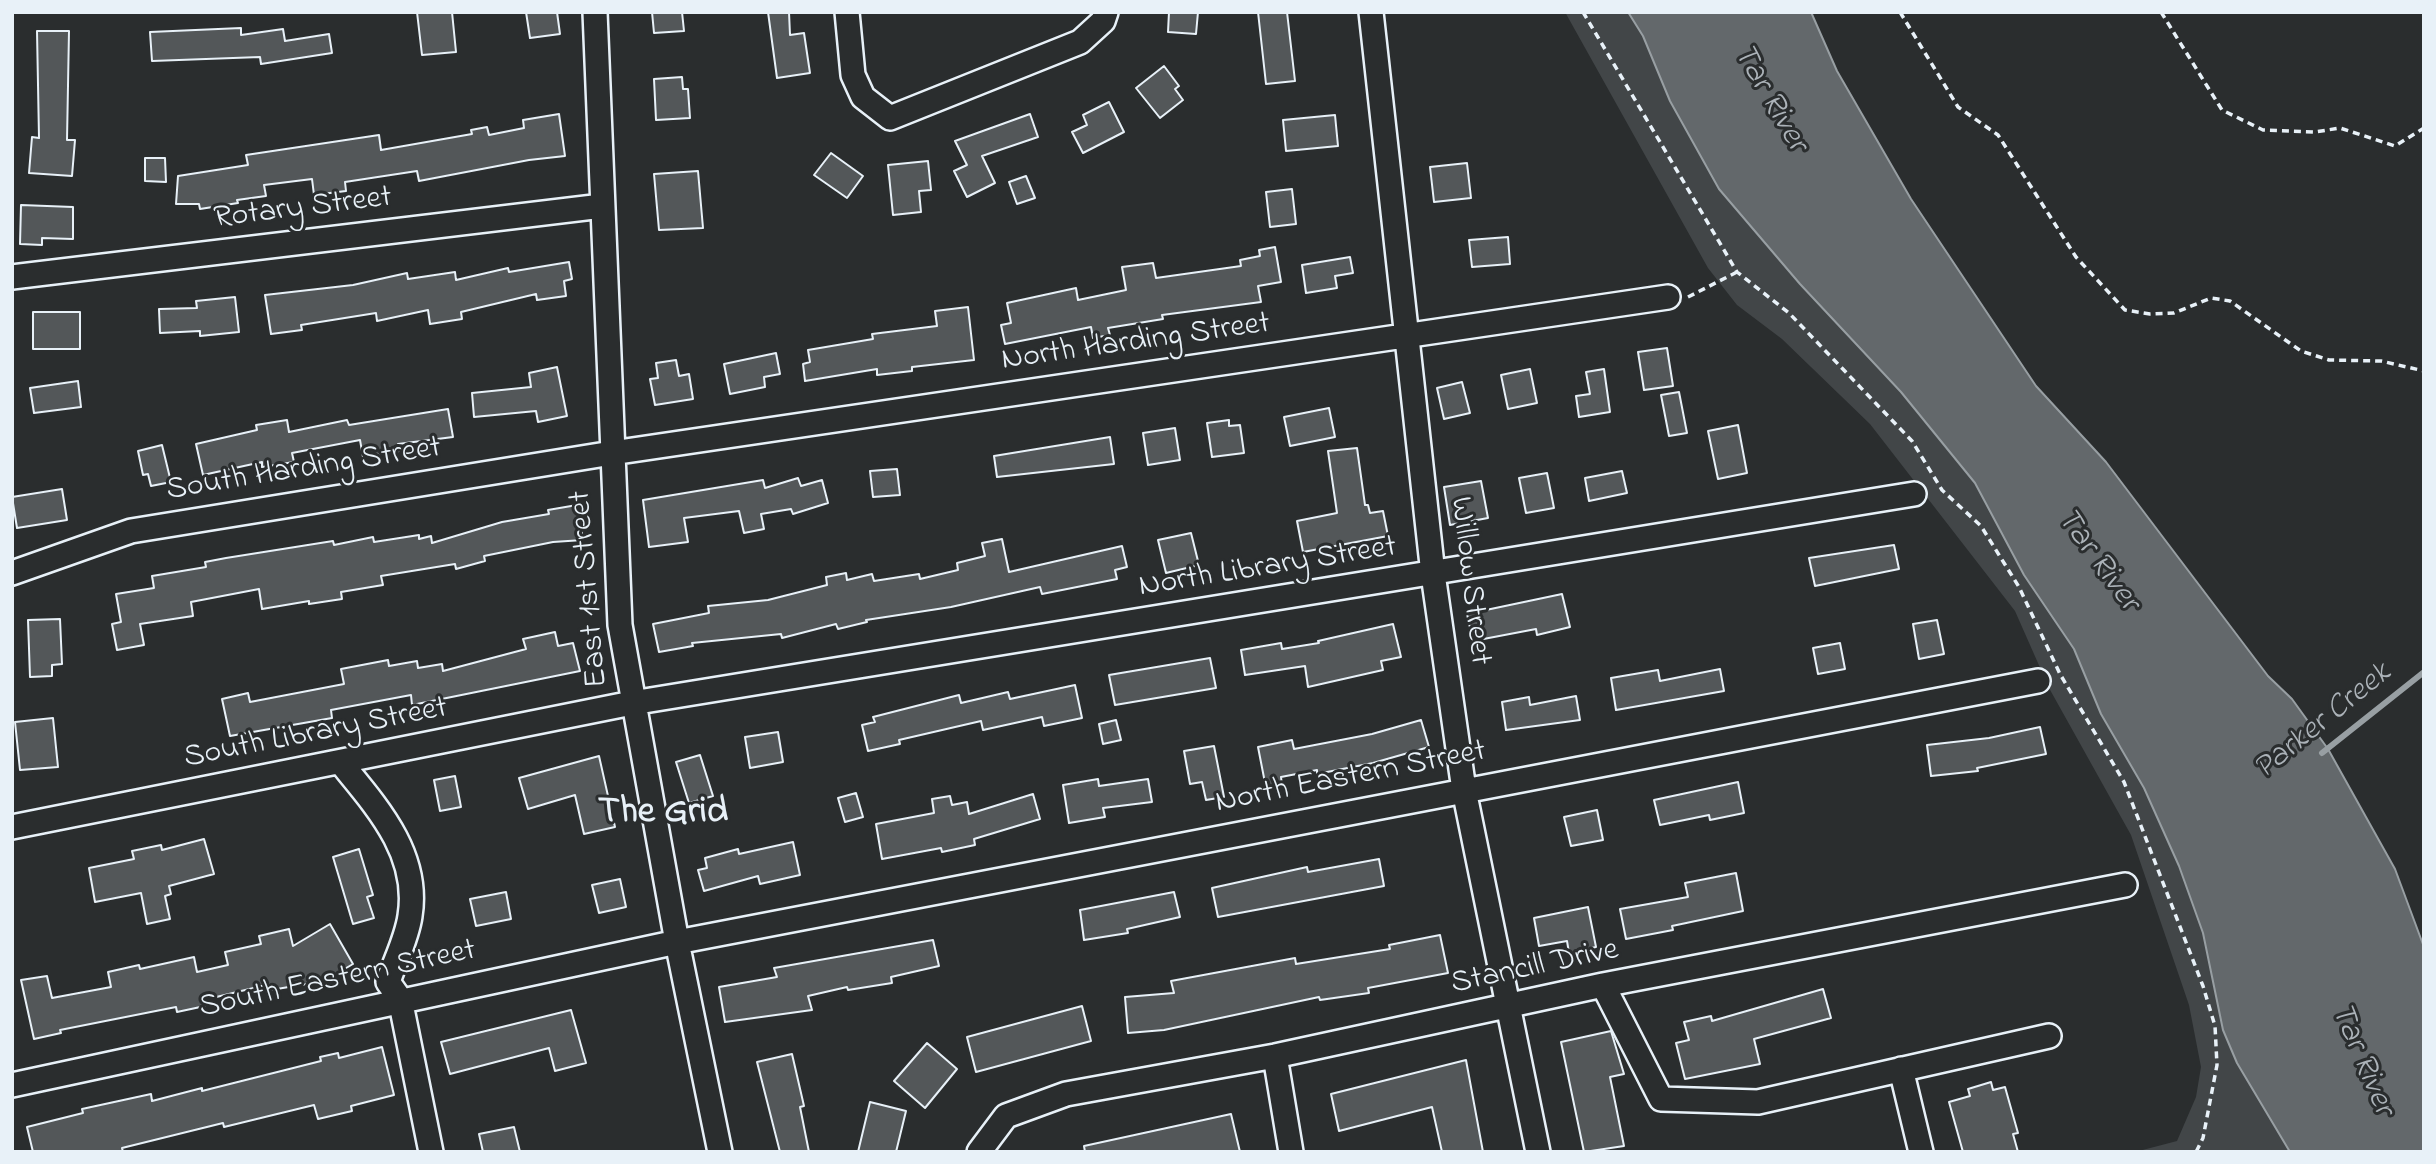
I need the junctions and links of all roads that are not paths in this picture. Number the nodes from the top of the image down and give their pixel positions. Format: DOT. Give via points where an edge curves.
graph roads {
  1 [pos="595,12"];
  2 [pos="847,12"];
  3 [pos="1106,12"];
  4 [pos="1371,12"];
  5 [pos="602,206"];
  6 [pos="12,277"];
  7 [pos="1668,297"];
  8 [pos="1407,336"];
  9 [pos="612,453"];
  10 [pos="1914,494"];
  11 [pos="12,573"];
  12 [pos="1433,574"];
  13 [pos="2038,681"];
  14 [pos="632,703"];
  15 [pos="341,763"];
  16 [pos="1464,790"];
  17 [pos="12,827"];
  18 [pos="2124,885"];
  19 [pos="677,942"];
  20 [pos="1603,985"];
  21 [pos="400,999"];
  22 [pos="1509,1007"];
  23 [pos="2049,1036"];
  24 [pos="1275,1056"];
  25 [pos="1901,1069"];
  26 [pos="12,1085"];
  27 [pos="431,1152"];
  28 [pos="720,1152"];
  29 [pos="979,1152"];
  30 [pos="1291,1152"];
  31 [pos="1538,1152"];
  32 [pos="1921,1152"];
  1 -- 5 [label="street, East 1st Street"];
  2 -- 3 [label="street" via="853,75 863,97 890,118 1080,41 1103,21"];
  4 -- 8 [label="street, Willow Street"];
  5 -- 6 [label="street, Rotary Street"];
  5 -- 9 [label="street, East 1st Street"];
  7 -- 8 [label="street, North Harding Street"];
  8 -- 9 [label="street, North Harding Street"];
  8 -- 12 [label="street, Willow Street"];
  9 -- 11 [label="street, South Harding Street" via="131,531"];
  9 -- 14 [label="street, East 1st Street" via="620,625"];
  10 -- 12 [label="street, North Library Street"];
  12 -- 14 [label="street, North Library Street"];
  12 -- 16 [label="street, Willow Street"];
  13 -- 16 [label="street, North Eastern Street"];
  14 -- 15 [label="street, South Library Street"];
  14 -- 19 [label="street, East 1st Street"];
  15 -- 17 [label="street, South Library Street"];
  15 -- 21 [label="street" via="387,820 408,867 410,918 388,982"];
  16 -- 19 [label="street, North Eastern Street"];
  16 -- 22 [label="street, Willow Street"];
  18 -- 20 [label="street, Stancill Drive"];
  19 -- 21 [label="street, South Eastern Street"];
  19 -- 28 [label="street, East 1st Street"];
  20 -- 22 [label="street, Stancill Drive"];
  20 -- 25 [label="street" via="1661,1099 1758,1102"];
  21 -- 26 [label="street, South Eastern Street"];
  21 -- 27 [label="street"];
  22 -- 24 [label="street, Stancill Drive"];
  22 -- 31 [label="street, Willow Street"];
  23 -- 25 [label="street"];
  24 -- 29 [label="street, Stancill Drive" via="1066,1094 1006,1116"];
  24 -- 30 [label="street"];
  25 -- 32 [label="street"];
}
